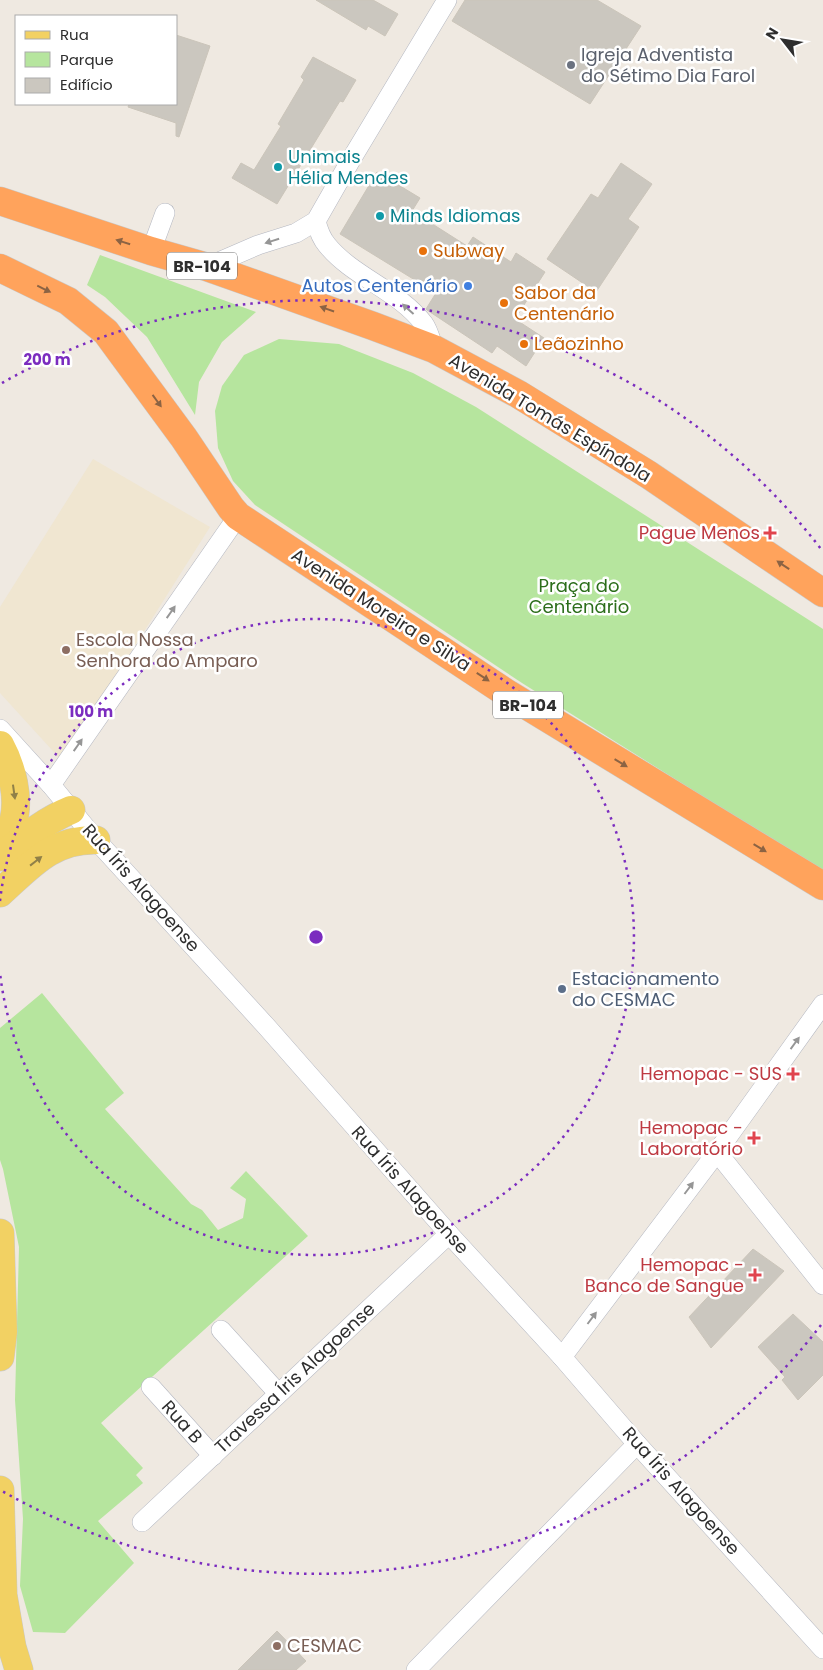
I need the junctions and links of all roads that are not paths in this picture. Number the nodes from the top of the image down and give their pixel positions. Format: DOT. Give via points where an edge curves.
graph roads {
  1 [pos="447,0"];
  2 [pos="0,201"];
  3 [pos="165,213"];
  4 [pos="316,220"];
  5 [pos="151,252"];
  6 [pos="207,267"];
  7 [pos="0,268"];
  8 [pos="434,349"];
  9 [pos="238,516"];
  10 [pos="823,592"];
  11 [pos="0,729"];
  12 [pos="0,745"];
  13 [pos="50,785"];
  14 [pos="71,810"];
  15 [pos="96,840"];
  16 [pos="0,852"];
  17 [pos="0,857"];
  18 [pos="823,886"];
  19 [pos="0,893"];
  20 [pos="823,1004"];
  21 [pos="717,1152"];
  22 [pos="0,1232"];
  23 [pos="449,1234"];
  24 [pos="823,1285"];
  25 [pos="221,1330"];
  26 [pos="0,1357"];
  27 [pos="562,1357"];
  28 [pos="152,1387"];
  29 [pos="278,1393"];
  30 [pos="637,1444"];
  31 [pos="213,1456"];
  32 [pos="0,1490"];
  33 [pos="142,1522"];
  34 [pos="823,1649"];
  35 [pos="19,1670"];
  36 [pos="416,1670"];
  1 -- 4 [label="street"];
  5 -- 2 [label="highway, Avenida Tomás Espíndola / BR-104, one-way"];
  3 -- 5 [label="street"];
  4 -- 6 [label="street, one-way" via="296,233"];
  8 -- 4 [label="street, one-way" via="424,325 391,294 326,245"];
  5 -- 6 [label="highway, Avenida Tomás Espíndola / BR-104"];
  8 -- 6 [label="highway, Avenida Tomás Espíndola / BR-104, one-way"];
  7 -- 9 [label="highway, Avenida Moreira e Silva / BR-104, one-way" via="68,302 106,332"];
  10 -- 8 [label="highway, Avenida Tomás Espíndola / BR-104, one-way" via="649,475 518,394"];
  13 -- 9 [label="street, one-way"];
  9 -- 18 [label="highway, Avenida Moreira e Silva / BR-104, one-way" via="508,694"];
  11 -- 13 [label="street, Rua Íris Alagoense"];
  12 -- 16 [label="main road, one-way" via="16,795 13,822"];
  13 -- 14 [label="street, Rua Íris Alagoense"];
  14 -- 15 [label="street, Rua Íris Alagoense"];
  14 -- 17 [label="main road" via="54,817"];
  19 -- 15 [label="main road, one-way" via="36,860 56,848 82,840"];
  15 -- 23 [label="street, Rua Íris Alagoense"];
  21 -- 20 [label="street, one-way"];
  21 -- 24 [label="street"];
  27 -- 21 [label="street, one-way"];
  22 -- 26 [label="main road" via="4,1332"];
  23 -- 27 [label="street, Rua Íris Alagoense"];
  23 -- 29 [label="street, Travessa Íris Alagoense"];
  25 -- 29 [label="street"];
  27 -- 30 [label="street, Rua Íris Alagoense"];
  28 -- 31 [label="street, Rua B"];
  29 -- 31 [label="street, Travessa Íris Alagoense"];
  30 -- 34 [label="street, Rua Íris Alagoense"];
  30 -- 36 [label="street"];
  31 -- 33 [label="street, Travessa Íris Alagoense"];
  32 -- 35 [label="main road" via="3,1595"];
}
